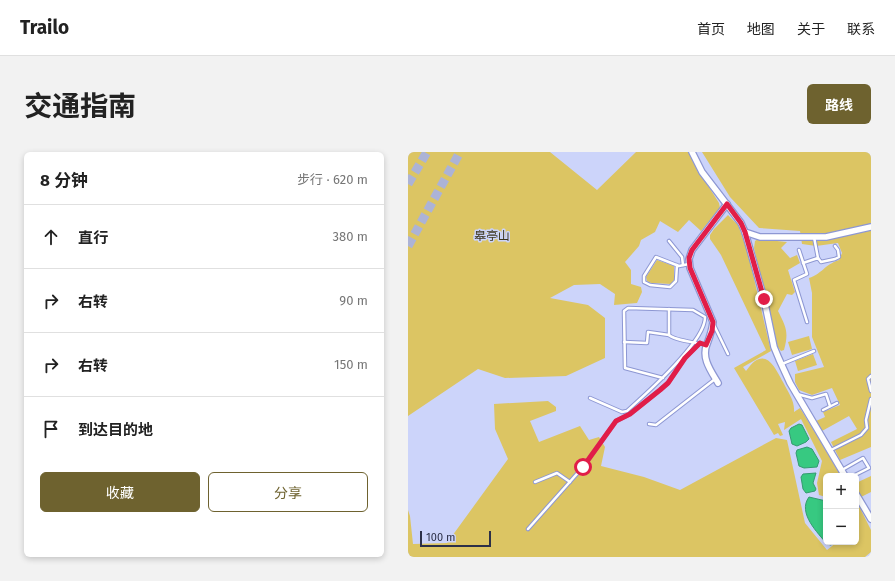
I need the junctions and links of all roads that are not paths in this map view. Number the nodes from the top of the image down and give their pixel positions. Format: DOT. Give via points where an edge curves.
graph roads {
  1 [pos="692,152"];
  2 [pos="727,204"];
  3 [pos="871,227"];
  4 [pos="745,232"];
  5 [pos="814,237"];
  6 [pos="669,240"];
  7 [pos="835,246"];
  8 [pos="799,250"];
  9 [pos="818,258"];
  10 [pos="803,263"];
  11 [pos="690,264"];
  12 [pos="676,265"];
  13 [pos="683,265"];
  14 [pos="669,309"];
  15 [pos="713,322"];
  16 [pos="807,322"];
  17 [pos="669,335"];
  18 [pos="694,341"];
  19 [pos="624,342"];
  20 [pos="703,344"];
  21 [pos="814,351"];
  22 [pos="728,354"];
  23 [pos="782,364"];
  24 [pos="871,376"];
  25 [pos="663,378"];
  26 [pos="717,381"];
  27 [pos="871,391"];
  28 [pos="796,394"];
  29 [pos="590,398"];
  30 [pos="871,400"];
  31 [pos="837,403"];
  32 [pos="830,406"];
  33 [pos="822,410"];
  34 [pos="649,424"];
  35 [pos="830,451"];
  36 [pos="841,470"];
  37 [pos="843,473"];
  38 [pos="859,473"];
  39 [pos="535,482"];
  40 [pos="570,482"];
  41 [pos="859,499"];
  42 [pos="870,517"];
  43 [pos="528,530"];
  1 -- 2 [label="street" via="702,172"];
  2 -- 4 [label="street"];
  2 -- 11 [label="street" via="692,250"];
  3 -- 5 [label="street" via="826,237"];
  4 -- 5 [label="street" via="760,237"];
  4 -- 23 [label="street" via="764,299 774,347"];
  5 -- 9 [label="lane"];
  6 -- 13 [label="lane" via="682,257"];
  7 -- 9 [label="lane" via="839,257 821,262"];
  8 -- 10 [label="lane"];
  9 -- 10 [label="lane"];
  10 -- 16 [label="lane" via="807,274 794,280"];
  11 -- 13 [label="lane"];
  11 -- 15 [label="street"];
  12 -- 12 [label="lane" via="656,257 644,276 644,282 670,287 676,281"];
  12 -- 13 [label="lane"];
  14 -- 17 [label="lane"];
  14 -- 18 [label="lane" via="693,310 705,317 705,324"];
  14 -- 19 [label="lane" via="628,308 624,311"];
  15 -- 20 [label="street" via="712,331"];
  15 -- 22 [label="lane"];
  17 -- 18 [label="lane" via="672,338"];
  17 -- 19 [label="lane" via="648,332 647,343"];
  18 -- 20 [label="lane"];
  18 -- 25 [label="lane"];
  19 -- 25 [label="lane" via="625,368"];
  20 -- 26 [label="street" via="707,365"];
  20 -- 40 [label="lane" via="685,358 668,383 630,414 616,421"];
  21 -- 23 [label="lane"];
  23 -- 28 [label="street"];
  24 -- 27 [label="lane" via="868,379"];
  25 -- 29 [label="lane" via="627,411 622,412"];
  26 -- 34 [label="lane" via="656,425"];
  28 -- 32 [label="lane" via="812,398 826,394"];
  28 -- 35 [label="street"];
  30 -- 35 [label="lane" via="866,428 861,435"];
  31 -- 32 [label="lane"];
  32 -- 33 [label="lane"];
  35 -- 36 [label="street"];
  36 -- 37 [label="street"];
  36 -- 38 [label="lane" via="863,458 868,468"];
  39 -- 40 [label="lane" via="557,473"];
  40 -- 43 [label="lane"];
  41 -- 42 [label="street"];
}
